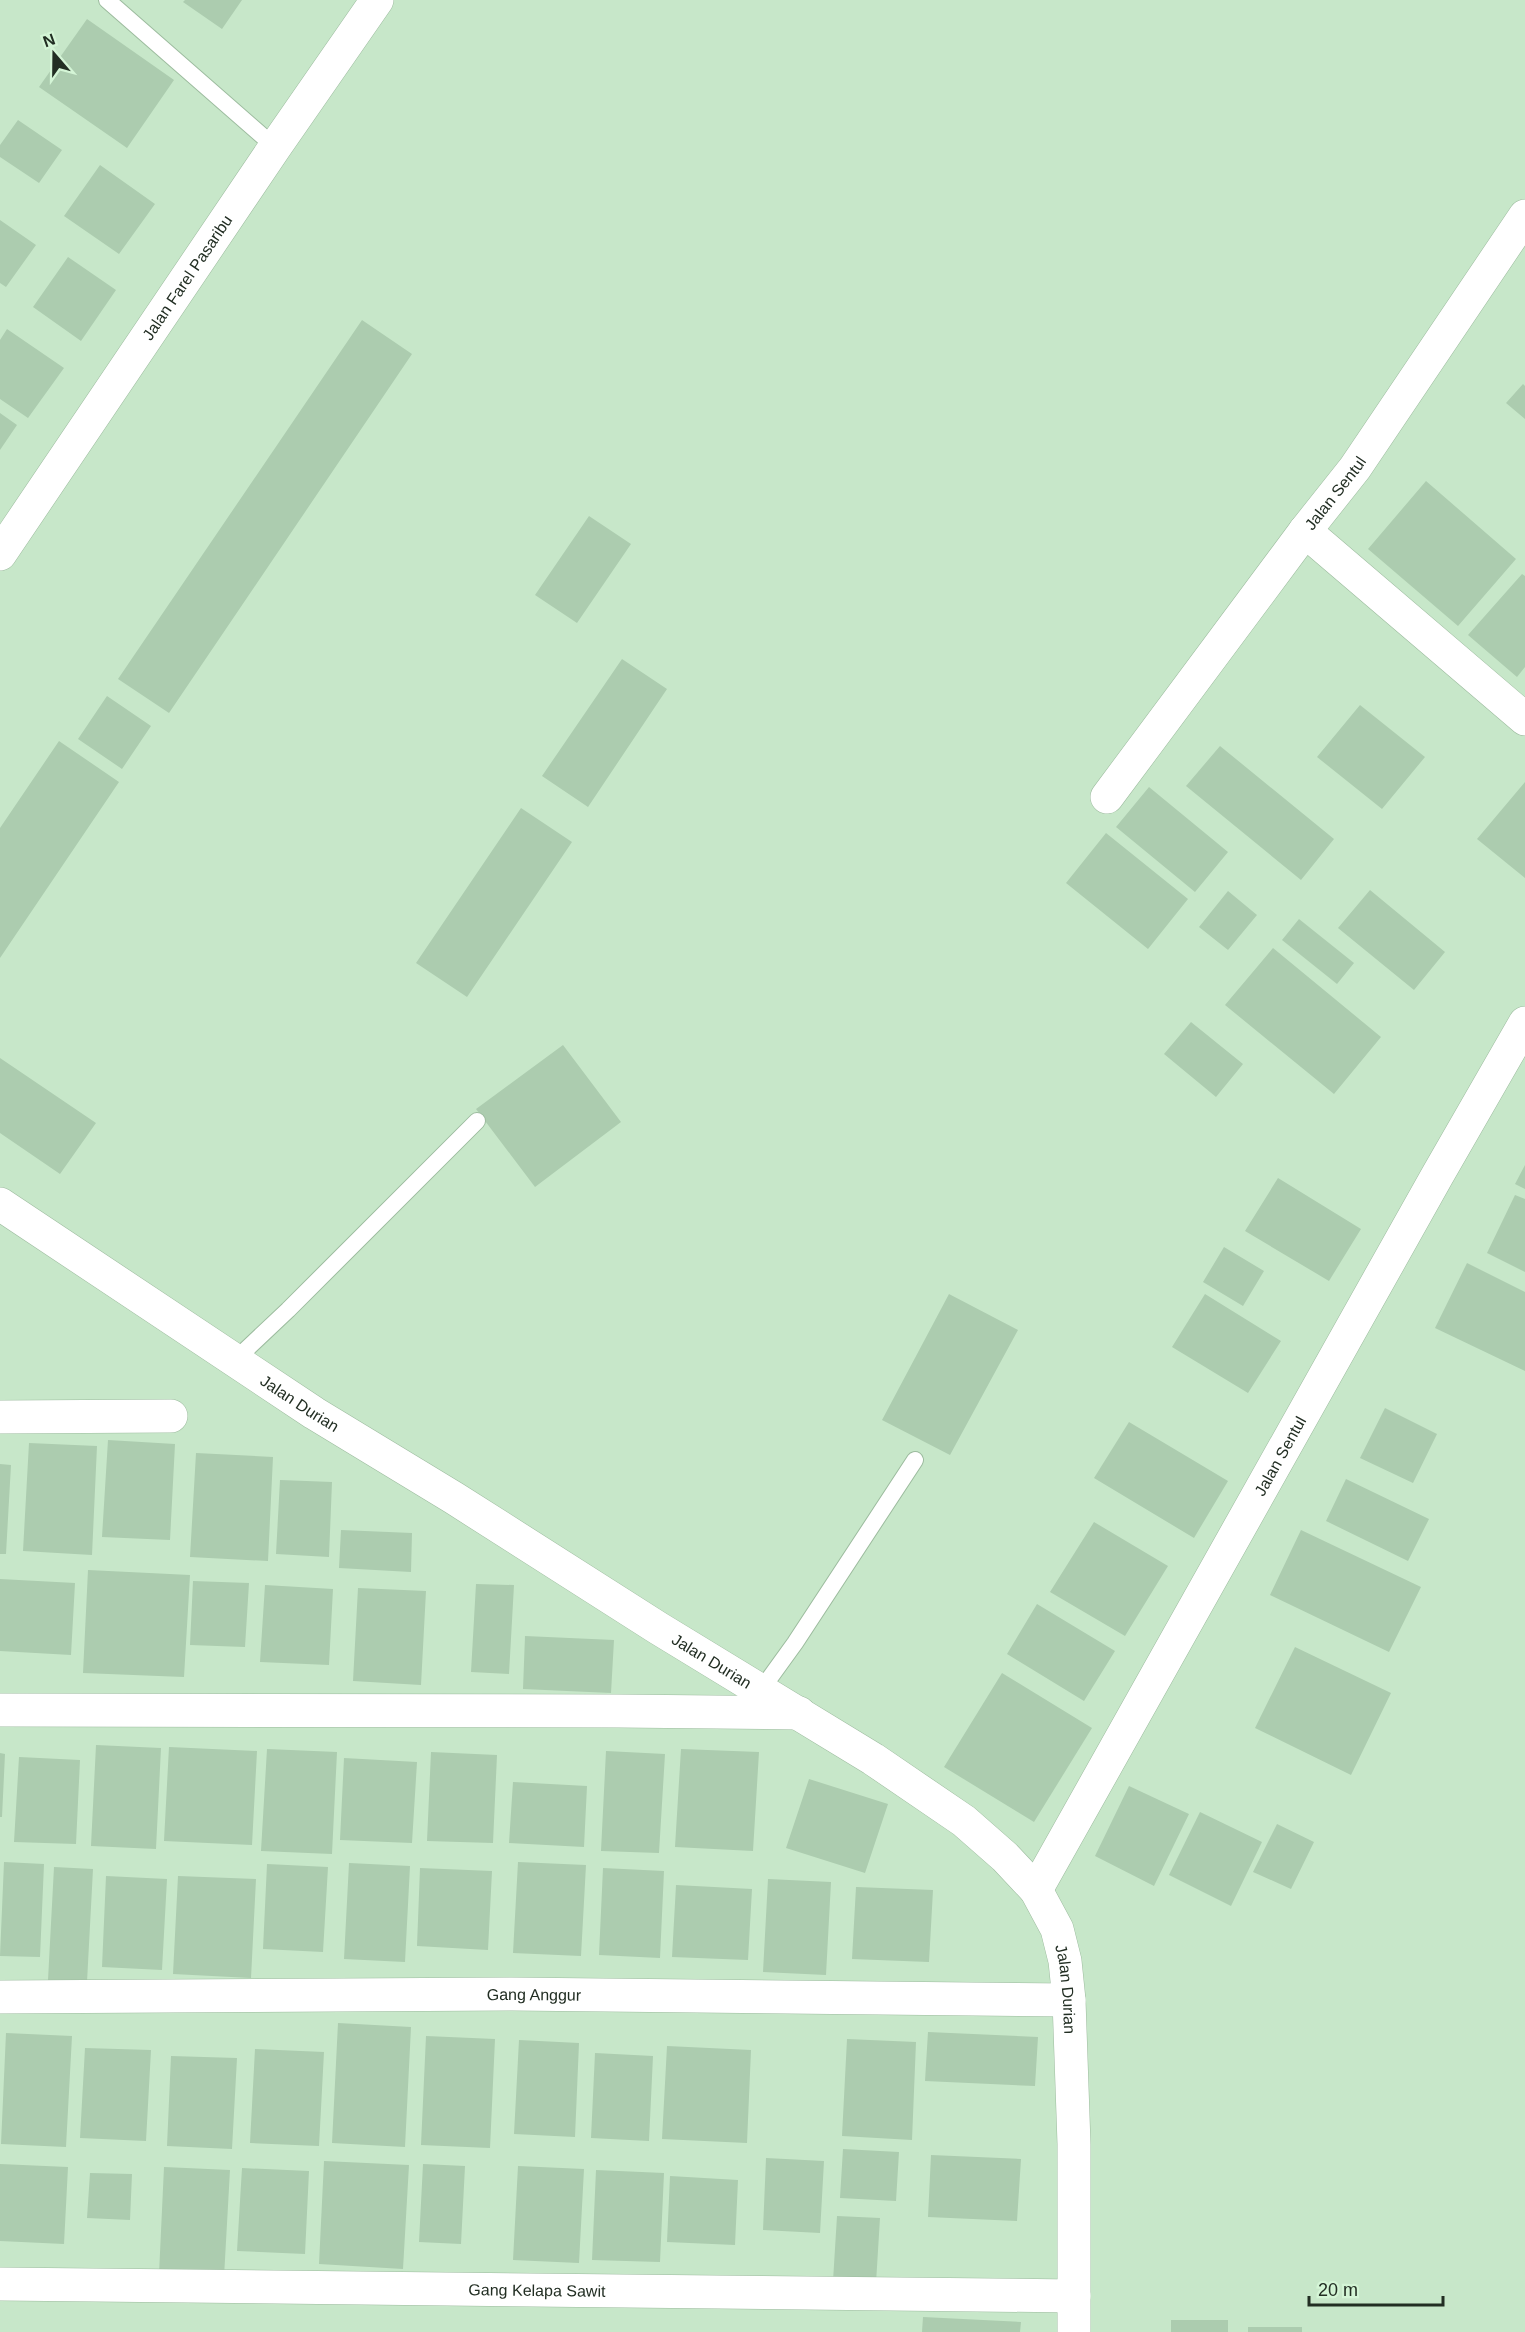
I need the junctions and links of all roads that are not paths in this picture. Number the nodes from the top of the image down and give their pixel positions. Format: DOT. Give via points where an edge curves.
graph roads {
  1 [pos="107,0"];
  2 [pos="377,0"];
  3 [pos="275,147"];
  4 [pos="1525,216"];
  5 [pos="1305,531"];
  6 [pos="0,554"];
  7 [pos="1525,719"];
  8 [pos="1107,797"];
  9 [pos="1525,1023"];
  10 [pos="477,1121"];
  11 [pos="0,1204"];
  12 [pos="235,1360"];
  13 [pos="171,1416"];
  14 [pos="0,1417"];
  15 [pos="915,1460"];
  16 [pos="761,1690"];
  17 [pos="0,1710"];
  18 [pos="801,1713"];
  19 [pos="1036,1890"];
  20 [pos="0,1997"];
  21 [pos="1069,2000"];
  22 [pos="0,2284"];
  23 [pos="1074,2296"];
  24 [pos="1074,2332"];
  1 -- 3 [label="lane"];
  2 -- 3 [label="street, Jalan Farel Pasaribu"];
  3 -- 6 [label="street, Jalan Farel Pasaribu"];
  4 -- 5 [label="street, Jalan Sentul" via="1355,468"];
  5 -- 7 [label="street, Jalan Sentul"];
  5 -- 8 [label="street"];
  9 -- 19 [label="street, Jalan Sentul"];
  10 -- 12 [label="lane"];
  11 -- 12 [label="street, Jalan Durian"];
  12 -- 16 [label="street, Jalan Durian"];
  13 -- 14 [label="street"];
  15 -- 16 [label="lane"];
  16 -- 18 [label="street, Jalan Durian"];
  17 -- 18 [label="street"];
  18 -- 19 [label="street, Jalan Durian" via="964,1821"];
  19 -- 21 [label="street, Jalan Durian" via="1057,1929"];
  20 -- 21 [label="street, Gang Anggur" via="512,1994"];
  21 -- 23 [label="street, Jalan Durian"];
  22 -- 23 [label="street, Gang Kelapa Sawit"];
  23 -- 24 [label="street, Jalan Durian"];
}
